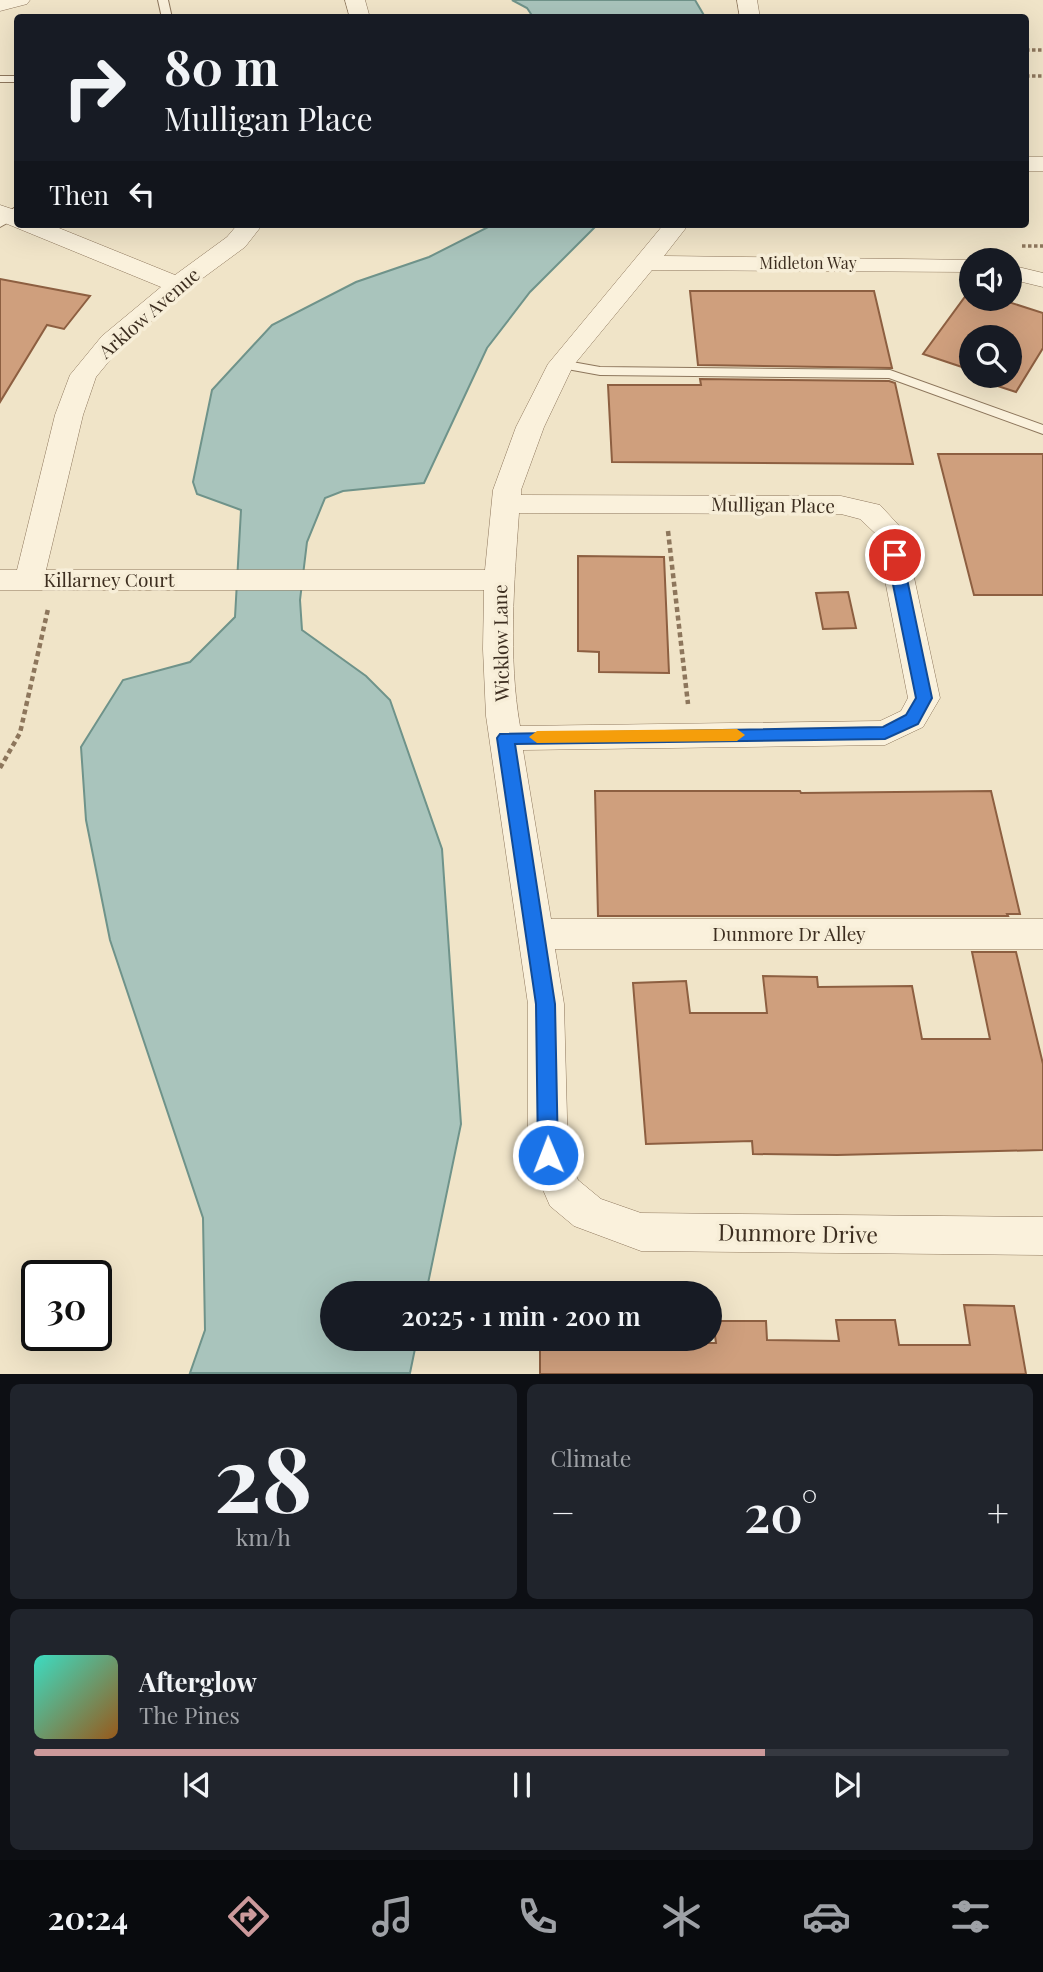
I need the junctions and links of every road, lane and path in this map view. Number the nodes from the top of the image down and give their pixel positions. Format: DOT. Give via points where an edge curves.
graph roads {
  1 [pos="20,0"];
  2 [pos="0,5"];
  3 [pos="37,228"];
  4 [pos="248,228"];
  5 [pos="674,228"];
  6 [pos="645,263"];
  7 [pos="959,264"];
  8 [pos="1022,275"];
  9 [pos="1043,279"];
  10 [pos="178,285"];
  11 [pos="561,364"];
  12 [pos="1043,430"];
  13 [pos="506,504"];
  14 [pos="668,528"];
  15 [pos="14,580"];
  16 [pos="499,580"];
  17 [pos="50,601"];
  18 [pos="688,704"];
  19 [pos="505,738"];
  20 [pos="0,768"];
  21 [pos="535,934"];
  22 [pos="1043,934"];
  23 [pos="564,1193"];
  24 [pos="1043,1236"];
  1 -- 2 [label="street"];
  3 -- 10 [label="street"];
  4 -- 10 [label="street, Arklow Avenue"];
  5 -- 6 [label="street, Wicklow Lane"];
  6 -- 7 [label="street, Midleton Way"];
  6 -- 11 [label="street, Wicklow Lane"];
  8 -- 9 [label="street"];
  10 -- 15 [label="street, Arklow Avenue" via="111,342 83,375"];
  11 -- 12 [label="lane" via="600,371 890,374"];
  11 -- 13 [label="street, Wicklow Lane" via="530,427"];
  13 -- 16 [label="street, Wicklow Lane"];
  13 -- 19 [label="street, Mulligan Place" via="841,505 870,512 890,531 924,698 912,719 885,733"];
  14 -- 18 [label="path"];
  15 -- 16 [label="street, Killarney Court"];
  16 -- 19 [label="street, Wicklow Lane" via="498,649"];
  17 -- 20 [label="path" via="19,733"];
  19 -- 21 [label="street, Wicklow Lane"];
  21 -- 22 [label="street, Dunmore Dr Alley"];
  21 -- 23 [label="street, Wicklow Lane" via="546,1004 548,1155"];
  23 -- 24 [label="street, Dunmore Drive" via="588,1213 641,1232"];
}
